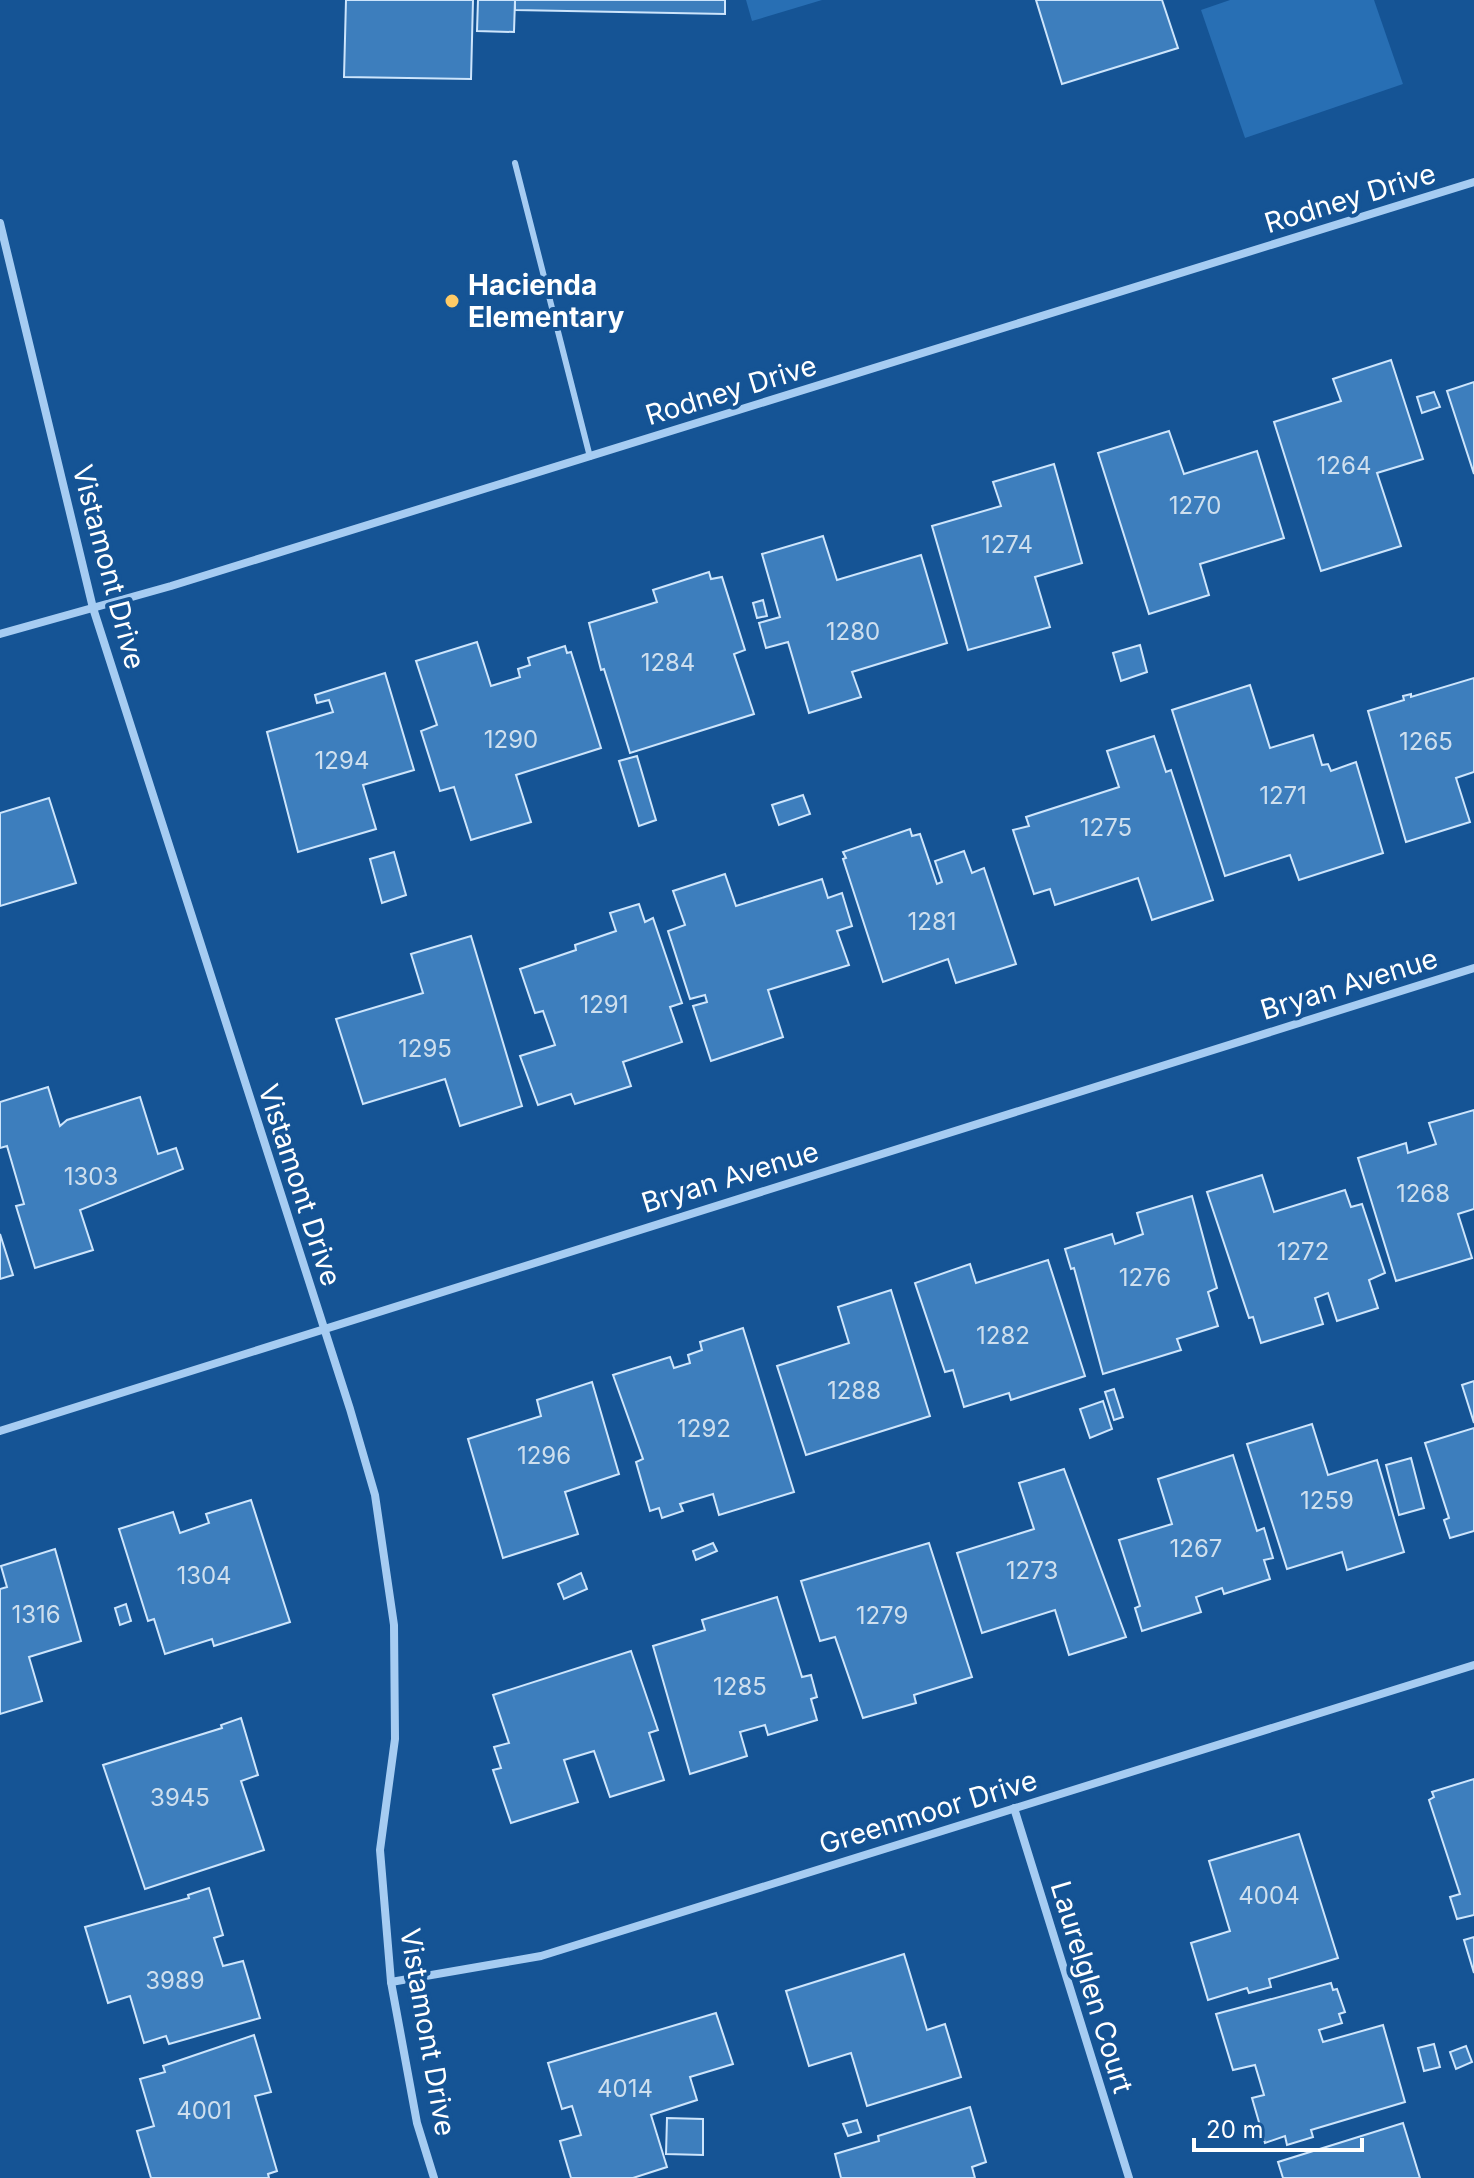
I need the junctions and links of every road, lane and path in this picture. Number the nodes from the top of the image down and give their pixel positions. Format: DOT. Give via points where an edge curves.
graph roads {
  1 [pos="515,163"];
  2 [pos="1474,182"];
  3 [pos="0,223"];
  4 [pos="590,457"];
  5 [pos="93,608"];
  6 [pos="0,634"];
  7 [pos="1474,968"];
  8 [pos="322,1327"];
  9 [pos="0,1431"];
  10 [pos="1474,1665"];
  11 [pos="1014,1808"];
  12 [pos="391,1982"];
  13 [pos="434,2178"];
  14 [pos="1129,2178"];
  1 -- 4 [label="lane"];
  2 -- 4 [label="street, Rodney Drive"];
  3 -- 5 [label="street, Vistamont Drive"];
  4 -- 5 [label="street, Rodney Drive"];
  5 -- 6 [label="street, Rodney Drive"];
  5 -- 8 [label="street, Vistamont Drive"];
  7 -- 8 [label="street, Bryan Avenue"];
  8 -- 9 [label="street, Bryan Avenue"];
  8 -- 12 [label="street, Vistamont Drive" via="375,1495 394,1625 395,1739 380,1850"];
  10 -- 11 [label="street, Greenmoor Drive"];
  11 -- 12 [label="street, Greenmoor Drive" via="541,1956"];
  11 -- 14 [label="street, Laurelglen Court"];
  12 -- 13 [label="street, Vistamont Drive" via="417,2123"];
}
